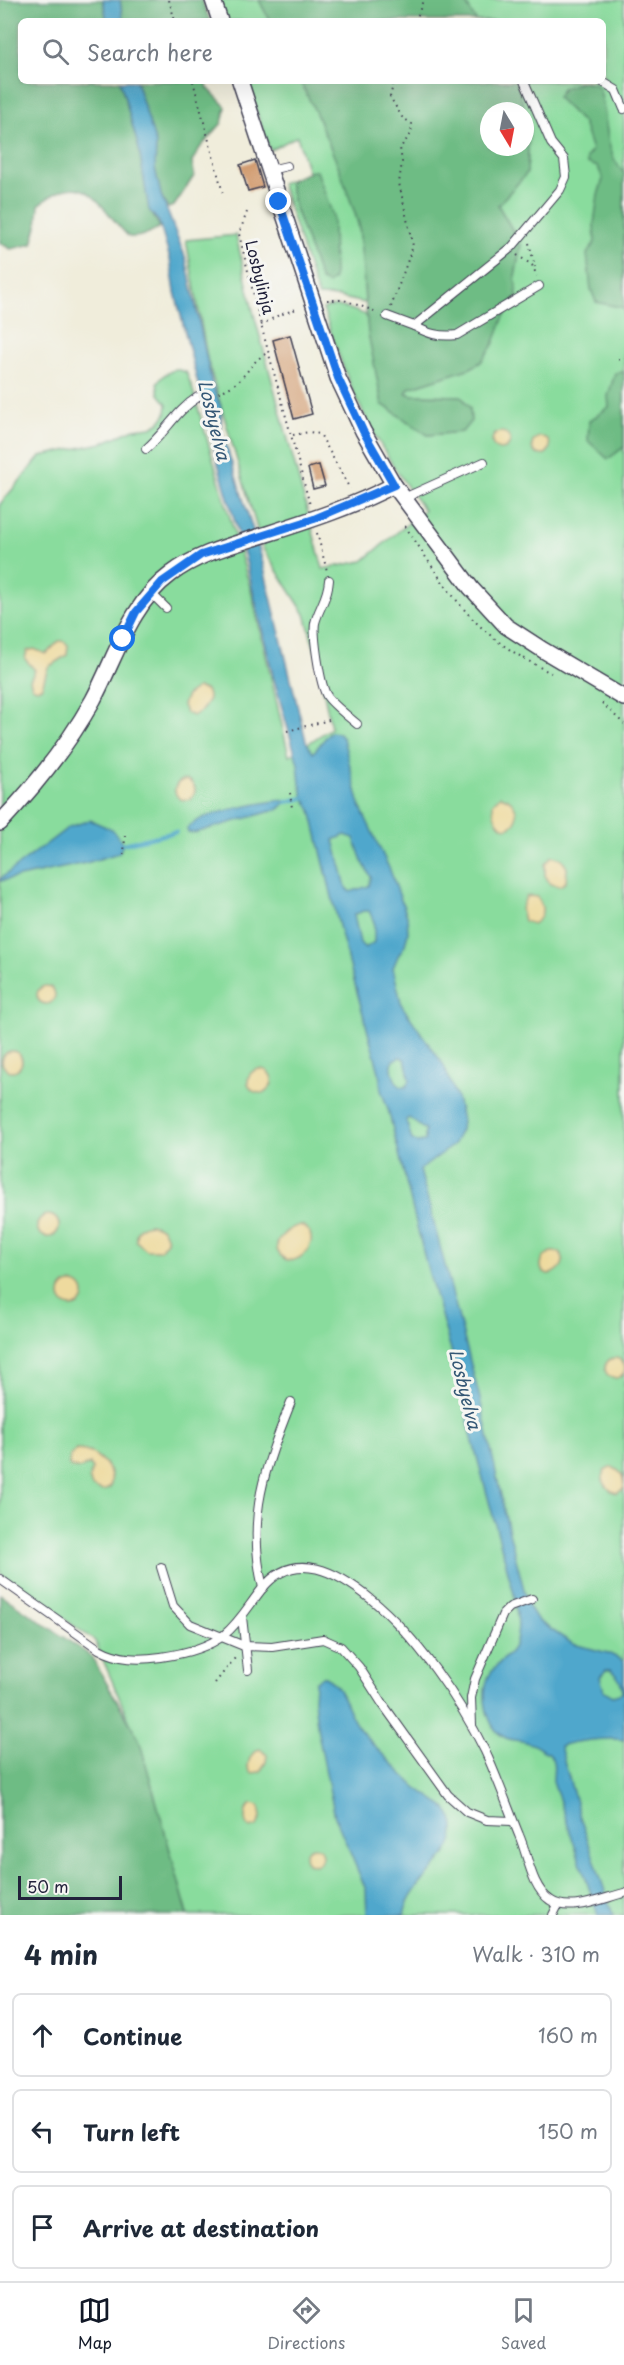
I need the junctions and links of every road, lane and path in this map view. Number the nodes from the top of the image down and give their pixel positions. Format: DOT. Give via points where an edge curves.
graph roads {
  1 [pos="169,0"];
  2 [pos="213,0"];
  3 [pos="423,0"];
  4 [pos="174,18"];
  5 [pos="219,18"];
  6 [pos="417,18"];
  7 [pos="194,84"];
  8 [pos="241,84"];
  9 [pos="393,84"];
  10 [pos="525,84"];
  11 [pos="606,84"];
  12 [pos="624,109"];
  13 [pos="287,166"];
  14 [pos="270,170"];
  15 [pos="224,197"];
  16 [pos="247,212"];
  17 [pos="526,229"];
  18 [pos="507,251"];
  19 [pos="535,268"];
  20 [pos="539,286"];
  21 [pos="312,304"];
  22 [pos="294,310"];
  23 [pos="387,316"];
  24 [pos="261,325"];
  25 [pos="414,326"];
  26 [pos="268,353"];
  27 [pos="624,359"];
  28 [pos="618,360"];
  29 [pos="220,393"];
  30 [pos="198,397"];
  31 [pos="292,435"];
  32 [pos="146,449"];
  33 [pos="484,462"];
  34 [pos="394,485"];
  35 [pos="404,498"];
  36 [pos="357,502"];
  37 [pos="314,519"];
  38 [pos="329,580"];
  39 [pos="151,593"];
  40 [pos="166,608"];
  41 [pos="624,698"];
  42 [pos="347,714"];
  43 [pos="357,724"];
  44 [pos="287,731"];
  45 [pos="290,793"];
  46 [pos="292,808"];
  47 [pos="0,823"];
  48 [pos="125,835"];
  49 [pos="124,855"];
  50 [pos="291,1402"];
  51 [pos="161,1567"];
  52 [pos="0,1579"];
  53 [pos="263,1588"];
  54 [pos="532,1599"];
  55 [pos="242,1617"];
  56 [pos="222,1637"];
  57 [pos="244,1646"];
  58 [pos="248,1670"];
  59 [pos="215,1683"];
  60 [pos="472,1726"];
  61 [pos="512,1821"];
  62 [pos="624,1893"];
  63 [pos="558,1905"];
  64 [pos="553,1915"];
  1 -- 4 [label="path"];
  2 -- 5 [label="street"];
  3 -- 6 [label="path"];
  7 -- 15 [label="path"];
  8 -- 14 [label="street"];
  9 -- 23 [label="path" via="390,98 402,117 412,124 411,134 400,148 399,183 413,246"];
  10 -- 17 [label="lane" via="551,143 564,159 566,177 560,190"];
  11 -- 12 [label="lane" via="616,90"];
  13 -- 14 [label="lane"];
  14 -- 21 [label="street"];
  16 -- 24 [label="path, Losbylinja" via="239,234"];
  17 -- 18 [label="lane"];
  17 -- 19 [label="path"];
  18 -- 19 [label="path"];
  18 -- 25 [label="lane"];
  19 -- 20 [label="path"];
  20 -- 25 [label="lane" via="457,335 442,337"];
  21 -- 23 [label="path" via="344,300"];
  21 -- 34 [label="street" via="338,378"];
  22 -- 24 [label="path"];
  23 -- 25 [label="lane"];
  24 -- 26 [label="path, Losbylinja"];
  26 -- 29 [label="path"];
  26 -- 31 [label="path, Losbylinja"];
  27 -- 28 [label="path"];
  30 -- 32 [label="lane"];
  31 -- 36 [label="path" via="320,434"];
  31 -- 37 [label="path, Losbylinja"];
  33 -- 35 [label="lane"];
  34 -- 35 [label="street"];
  34 -- 36 [label="street"];
  35 -- 41 [label="street" via="471,588 507,626"];
  36 -- 37 [label="street"];
  37 -- 38 [label="path, Losbylinja"];
  37 -- 39 [label="street" via="193,560"];
  38 -- 42 [label="lane" via="329,593 315,622 317,658 327,696"];
  39 -- 40 [label="lane"];
  39 -- 47 [label="street" via="136,612 77,727 28,794"];
  42 -- 43 [label="lane"];
  42 -- 44 [label="path"];
  45 -- 46 [label="path"];
  48 -- 49 [label="path"];
  50 -- 53 [label="lane" via="268,1458 257,1509 257,1564"];
  51 -- 56 [label="lane" via="173,1606 180,1615 190,1624"];
  52 -- 56 [label="lane" via="110,1655 133,1659 175,1655"];
  53 -- 55 [label="lane"];
  53 -- 60 [label="lane" via="279,1573 304,1565 341,1578 399,1624"];
  54 -- 60 [label="lane" via="510,1607 503,1614 475,1679"];
  55 -- 56 [label="lane"];
  55 -- 57 [label="lane"];
  56 -- 57 [label="lane"];
  57 -- 58 [label="lane"];
  57 -- 59 [label="path"];
  57 -- 61 [label="lane" via="272,1647 323,1640 341,1647 448,1795 466,1812 487,1820"];
  60 -- 61 [label="lane"];
  61 -- 63 [label="lane" via="540,1888"];
  62 -- 63 [label="lane" via="573,1906"];
  63 -- 64 [label="lane"];
}
